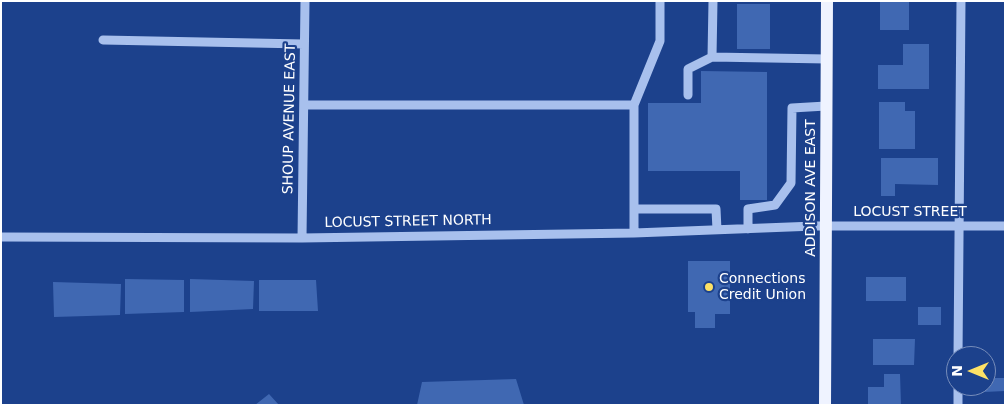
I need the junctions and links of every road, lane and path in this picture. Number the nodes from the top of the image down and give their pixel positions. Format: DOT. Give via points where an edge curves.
graph roads {
  1 [pos="305,1"];
  2 [pos="660,1"];
  3 [pos="713,1"];
  4 [pos="827,1"];
  5 [pos="961,1"];
  6 [pos="103,40"];
  7 [pos="304,44"];
  8 [pos="712,57"];
  9 [pos="827,59"];
  10 [pos="688,95"];
  11 [pos="304,105"];
  12 [pos="634,105"];
  13 [pos="826,106"];
  14 [pos="634,209"];
  15 [pos="820,226"];
  16 [pos="958,226"];
  17 [pos="1005,226"];
  18 [pos="748,229"];
  19 [pos="717,230"];
  20 [pos="634,233"];
  21 [pos="1,237"];
  22 [pos="302,238"];
  23 [pos="958,346"];
  24 [pos="825,405"];
  1 -- 7 [label="street, SHOUP AVENUE EAST"];
  2 -- 12 [label="street" via="660,41"];
  3 -- 8 [label="street"];
  4 -- 9 [label="main road, ADDISON AVE EAST"];
  5 -- 16 [label="street"];
  6 -- 7 [label="street"];
  7 -- 11 [label="street, SHOUP AVENUE EAST"];
  8 -- 9 [label="street"];
  8 -- 10 [label="street" via="688,69"];
  9 -- 13 [label="main road, ADDISON AVE EAST"];
  11 -- 12 [label="street"];
  11 -- 22 [label="street, SHOUP AVENUE EAST"];
  12 -- 14 [label="street"];
  13 -- 15 [label="main road, ADDISON AVE EAST"];
  13 -- 18 [label="street" via="792,108 792,183 775,205 748,209"];
  14 -- 19 [label="street" via="716,209"];
  14 -- 20 [label="street"];
  15 -- 16 [label="street, LOCUST STREET"];
  15 -- 18 [label="street, LOCUST STREET NORTH"];
  15 -- 24 [label="main road, ADDISON AVE EAST"];
  16 -- 17 [label="street, LOCUST STREET"];
  16 -- 23 [label="street"];
  18 -- 19 [label="street, LOCUST STREET NORTH"];
  19 -- 20 [label="street, LOCUST STREET NORTH"];
  20 -- 22 [label="street, LOCUST STREET NORTH"];
  21 -- 22 [label="street, LOCUST STREET NORTH"];
}
